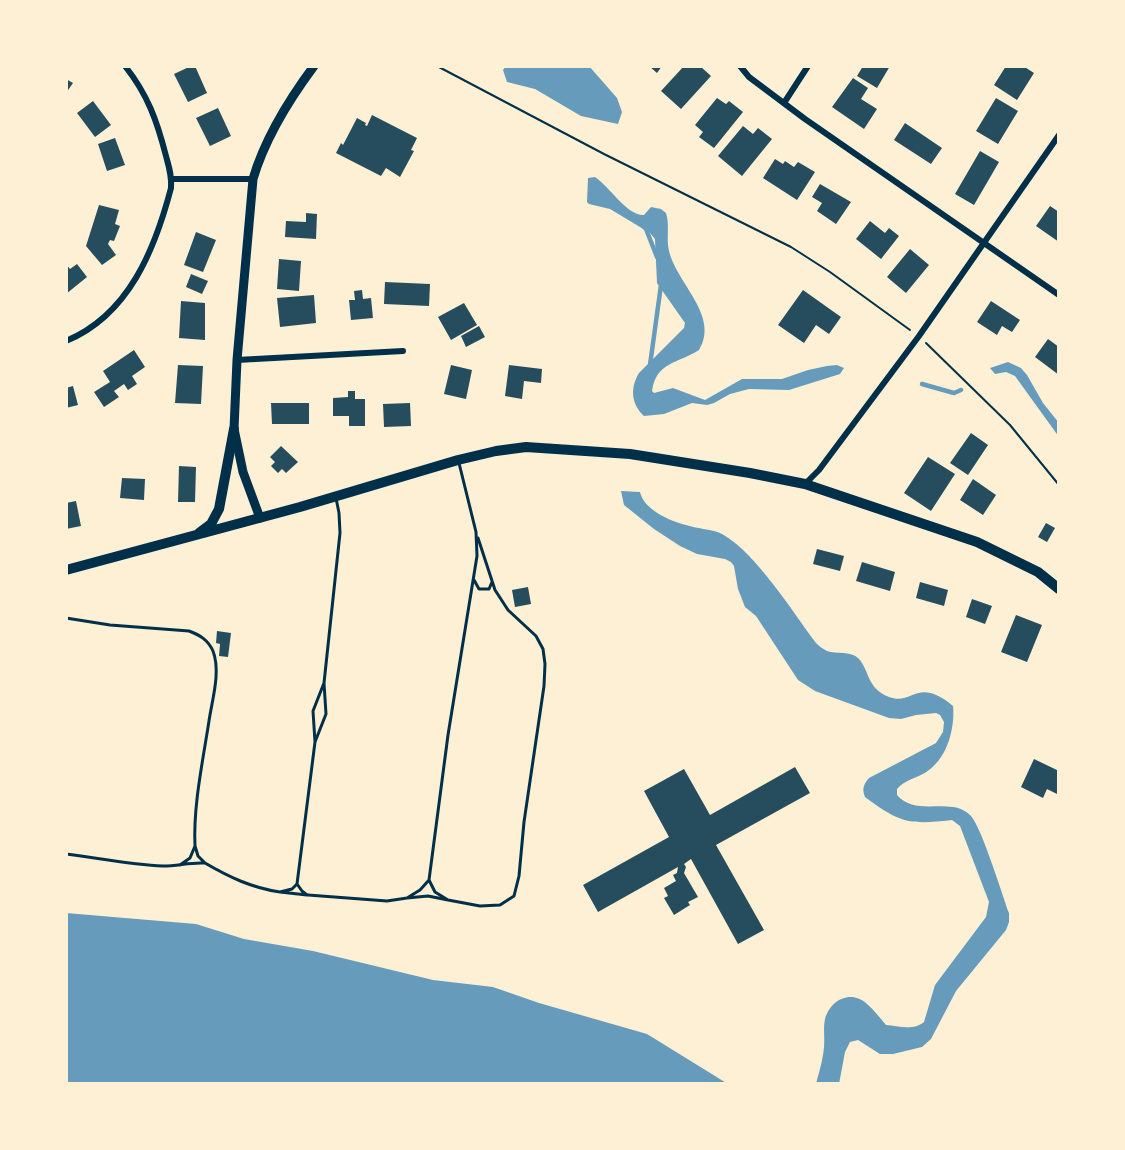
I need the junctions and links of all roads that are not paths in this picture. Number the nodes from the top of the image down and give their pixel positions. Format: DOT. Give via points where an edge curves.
graph roads {
  1 [pos="125,66"];
  2 [pos="314,66"];
  3 [pos="740,66"];
  4 [pos="808,66"];
  5 [pos="784,103"];
  6 [pos="1059,135"];
  7 [pos="172,178"];
  8 [pos="253,179"];
  9 [pos="983,244"];
  10 [pos="1059,295"];
  11 [pos="66,341"];
  12 [pos="403,351"];
  13 [pos="237,360"];
  14 [pos="234,429"];
  15 [pos="458,460"];
  16 [pos="805,484"];
  17 [pos="336,496"];
  18 [pos="260,518"];
  19 [pos="476,532"];
  20 [pos="195,536"];
  21 [pos="66,570"];
  22 [pos="474,580"];
  23 [pos="492,580"];
  24 [pos="1059,589"];
  25 [pos="66,618"];
  26 [pos="324,683"];
  27 [pos="315,742"];
  28 [pos="195,846"];
  29 [pos="66,854"];
  30 [pos="205,863"];
  31 [pos="180,865"];
  32 [pos="429,880"];
  33 [pos="297,884"];
  34 [pos="280,892"];
  35 [pos="307,895"];
  36 [pos="407,898"];
  37 [pos="448,900"];
  1 -- 7 [label="street" via="150,105"];
  2 -- 8 [label="main road" via="290,99 260,154"];
  3 -- 5 [label="street" via="749,78"];
  4 -- 5 [label="street"];
  5 -- 9 [label="street"];
  6 -- 9 [label="street"];
  7 -- 8 [label="street"];
  7 -- 11 [label="street" via="153,246 139,273 112,309"];
  8 -- 13 [label="main road"];
  9 -- 10 [label="street"];
  9 -- 16 [label="street" via="919,336"];
  12 -- 13 [label="street"];
  13 -- 14 [label="main road"];
  14 -- 18 [label="main road" via="243,472"];
  14 -- 20 [label="main road" via="219,509 211,524"];
  15 -- 16 [label="main road" via="526,447 584,450"];
  15 -- 17 [label="main road"];
  15 -- 19 [label="lane"];
  16 -- 24 [label="main road" via="977,543 1038,572"];
  17 -- 18 [label="main road"];
  17 -- 26 [label="lane" via="340,534"];
  18 -- 20 [label="main road"];
  19 -- 22 [label="lane"];
  19 -- 23 [label="lane"];
  20 -- 21 [label="main road"];
  22 -- 23 [label="lane" via="479,590 485,590 492,586"];
  22 -- 32 [label="lane"];
  23 -- 37 [label="lane" via="508,610 536,636 545,664 519,876 514,896 500,905"];
  25 -- 28 [label="lane" via="110,626 189,631 208,642 214,653 215,687"];
  26 -- 27 [label="lane" via="326,714"];
  26 -- 27 [label="lane" via="313,711"];
  27 -- 33 [label="lane"];
  28 -- 30 [label="lane"];
  28 -- 31 [label="lane" via="190,858"];
  29 -- 31 [label="lane"];
  30 -- 31 [label="lane"];
  30 -- 34 [label="lane" via="228,877"];
  32 -- 36 [label="lane"];
  32 -- 37 [label="lane" via="435,892"];
  33 -- 34 [label="lane"];
  33 -- 35 [label="lane"];
  34 -- 35 [label="lane"];
  35 -- 36 [label="lane" via="387,902"];
  36 -- 37 [label="lane" via="428,896"];
}
